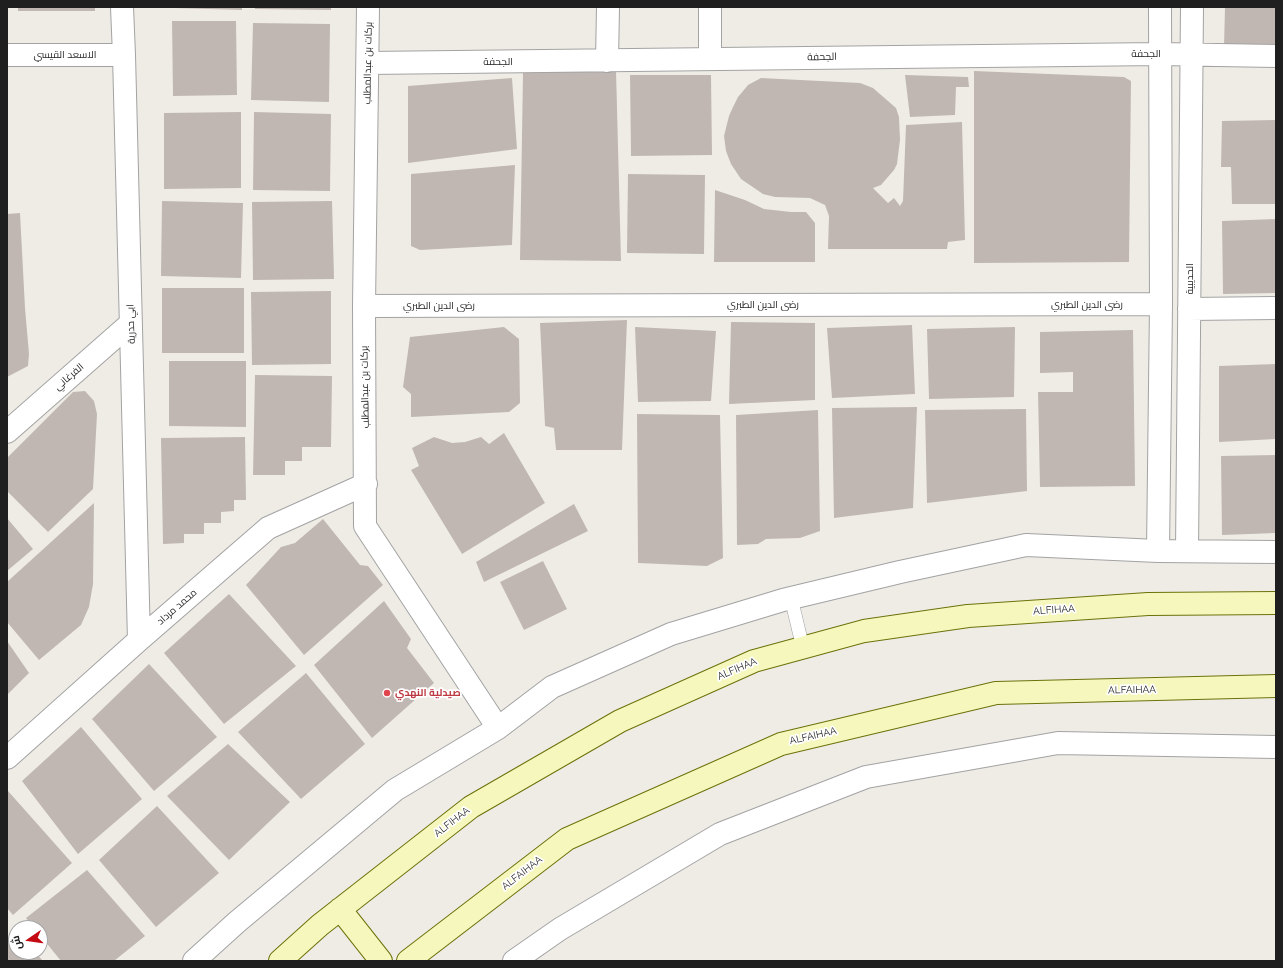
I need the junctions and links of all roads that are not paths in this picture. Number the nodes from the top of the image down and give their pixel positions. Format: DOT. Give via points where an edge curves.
graph roads {
  1 [pos="122,7"];
  2 [pos="368,7"];
  3 [pos="608,7"];
  4 [pos="710,7"];
  5 [pos="1160,7"];
  6 [pos="1192,7"];
  7 [pos="1160,54"];
  8 [pos="7,55"];
  9 [pos="124,55"];
  10 [pos="1191,55"];
  11 [pos="1276,56"];
  12 [pos="710,58"];
  13 [pos="607,61"];
  14 [pos="368,63"];
  15 [pos="1161,304"];
  16 [pos="364,306"];
  17 [pos="1276,308"];
  18 [pos="1189,309"];
  19 [pos="131,323"];
  20 [pos="7,432"];
  21 [pos="366,484"];
  22 [pos="1158,550"];
  23 [pos="1187,551"];
  24 [pos="1276,552"];
  25 [pos="791,598"];
  26 [pos="1276,603"];
  27 [pos="139,640"];
  28 [pos="803,648"];
  29 [pos="1276,686"];
  30 [pos="498,728"];
  31 [pos="1276,747"];
  32 [pos="7,758"];
  33 [pos="340,909"];
  34 [pos="194,961"];
  35 [pos="280,961"];
  36 [pos="381,961"];
  37 [pos="408,961"];
  38 [pos="514,961"];
  1 -- 9 [label="street, ابي حدرية"];
  2 -- 14 [label="street, بركات بن عبدالمطلب"];
  3 -- 13 [label="street"];
  4 -- 12 [label="street"];
  5 -- 7 [label="street"];
  6 -- 10 [label="street, الحديبية"];
  7 -- 10 [label="street, الجحفة"];
  7 -- 12 [label="street, الجحفة"];
  7 -- 15 [label="street"];
  8 -- 9 [label="street, الاسعد القيسي"];
  9 -- 19 [label="street, ابي حدرية"];
  10 -- 11 [label="street, الجحفة"];
  10 -- 18 [label="street, الحديبية"];
  12 -- 13 [label="street, الجحفة"];
  13 -- 14 [label="street, الجحفة"];
  14 -- 16 [label="street, بركات بن عبدالمطلب"];
  15 -- 16 [label="street, رضى الدين الطبري"];
  15 -- 22 [label="street"];
  16 -- 21 [label="street, بركات بن عبدالمطلب"];
  17 -- 18 [label="street"];
  18 -- 23 [label="street, الحديبية"];
  19 -- 20 [label="street, الفرغاني"];
  19 -- 27 [label="street, ابي حدرية"];
  21 -- 27 [label="street, محمد مرداد" via="268,528"];
  21 -- 30 [label="street, بركات بن عبدالمطلب" via="365,526"];
  22 -- 23 [label="street"];
  22 -- 25 [label="street" via="1026,546"];
  23 -- 24 [label="street"];
  25 -- 28 [label="lane"];
  25 -- 30 [label="street" via="670,634 552,687"];
  26 -- 28 [label="street, ALFIHAA" via="1148,604 968,616 864,631"];
  27 -- 32 [label="street, محمد مرداد"];
  28 -- 33 [label="street, ALFIHAA" via="754,661 620,721 471,807"];
  29 -- 37 [label="street, ALFAIHAA" via="996,693 781,744 567,839"];
  30 -- 34 [label="street" via="395,790"];
  31 -- 38 [label="street" via="1058,743 866,778 720,834 560,929"];
  33 -- 35 [label="street, ALFIHAA"];
  33 -- 36 [label="street"];
}
